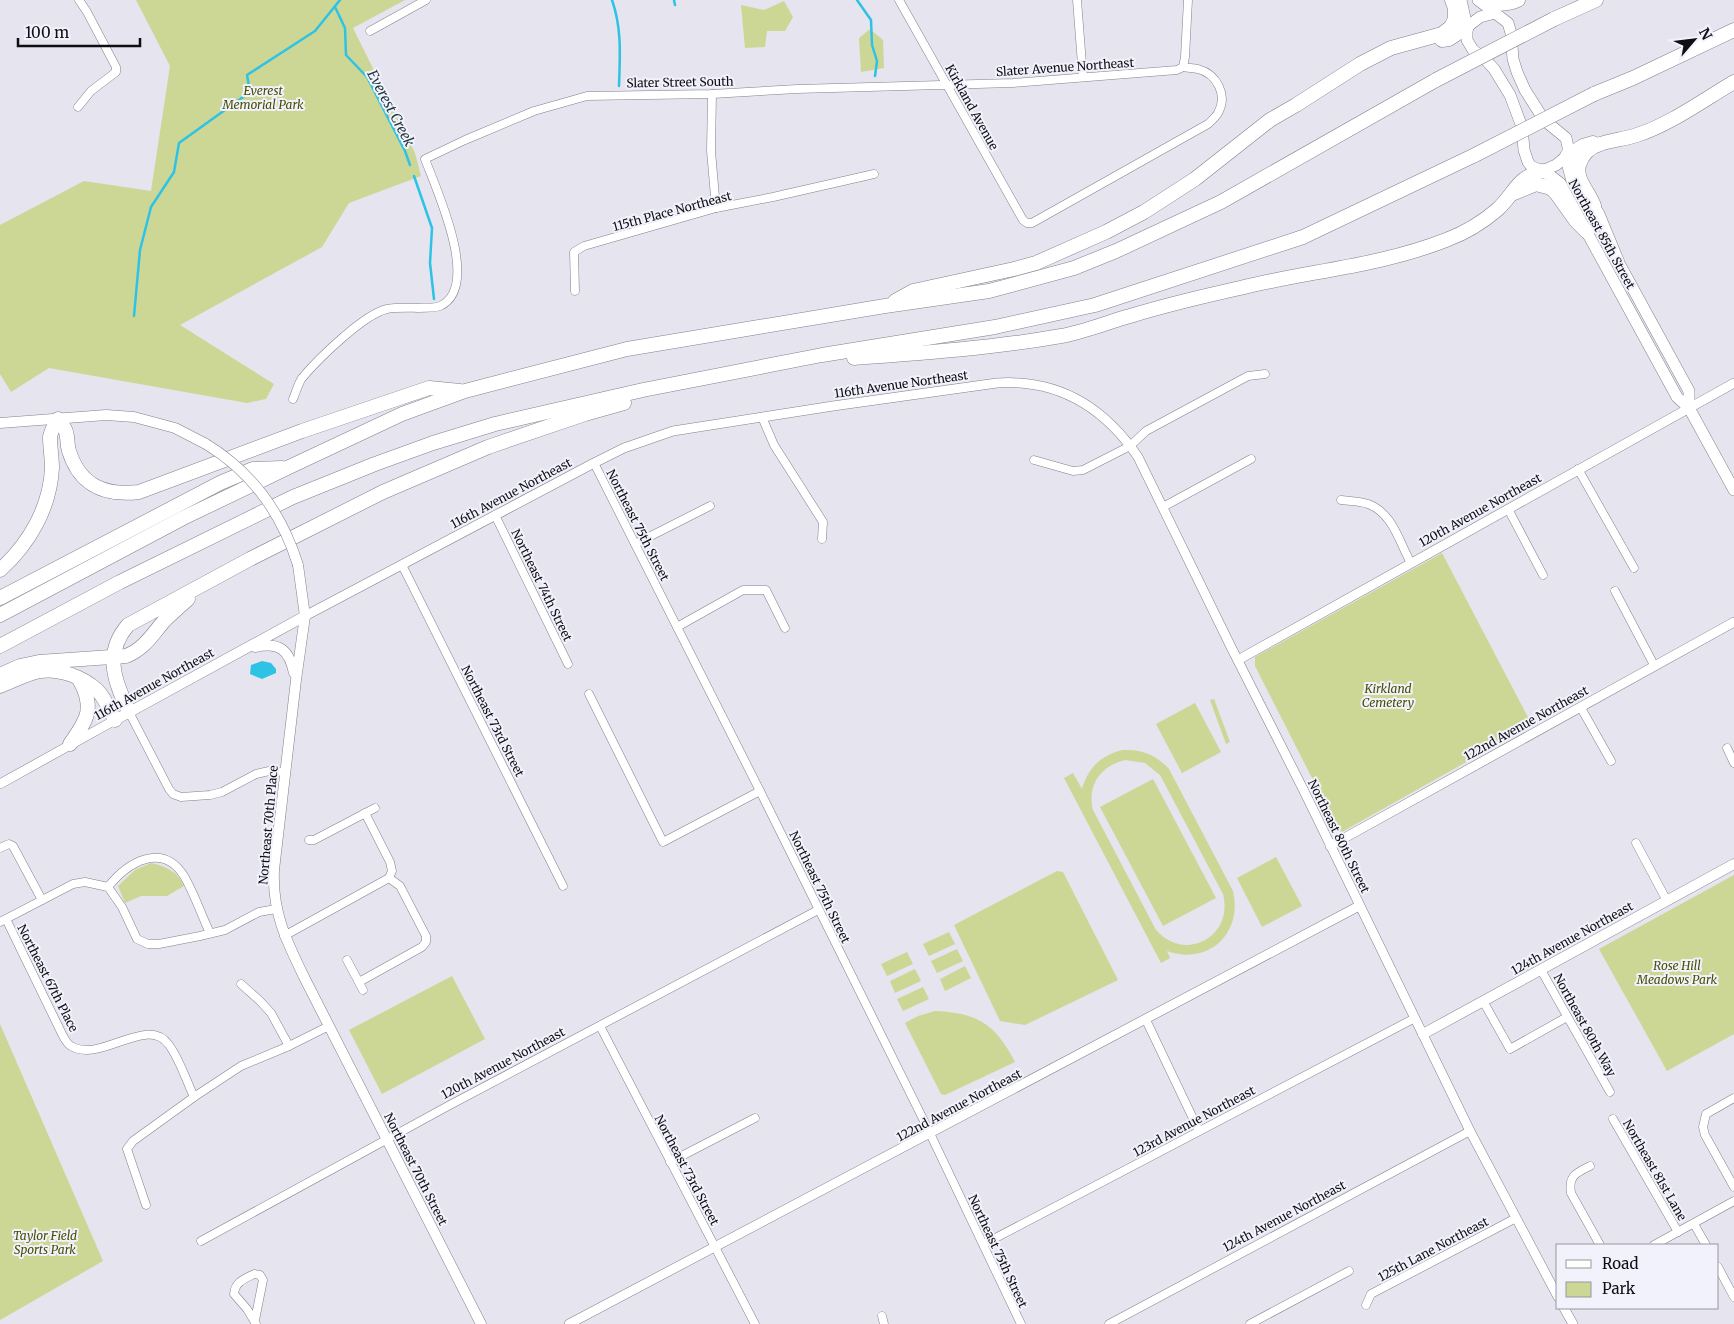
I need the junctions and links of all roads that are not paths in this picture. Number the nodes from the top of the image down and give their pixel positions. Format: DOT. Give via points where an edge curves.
graph roads {
  1 [pos="78,0"];
  2 [pos="426,0"];
  3 [pos="899,0"];
  4 [pos="1077,0"];
  5 [pos="1188,0"];
  6 [pos="1452,0"];
  7 [pos="1461,0"];
  8 [pos="1478,0"];
  9 [pos="1484,0"];
  10 [pos="1518,0"];
  11 [pos="1525,0"];
  12 [pos="1596,0"];
  13 [pos="1495,13"];
  14 [pos="1468,28"];
  15 [pos="370,30"];
  16 [pos="1734,30"];
  17 [pos="1418,42"];
  18 [pos="1183,67"];
  19 [pos="1083,77"];
  20 [pos="1734,82"];
  21 [pos="948,85"];
  22 [pos="712,94"];
  23 [pos="78,107"];
  24 [pos="1602,143"];
  25 [pos="1567,156"];
  26 [pos="1542,171"];
  27 [pos="874,174"];
  28 [pos="1511,194"];
  29 [pos="1594,206"];
  30 [pos="716,208"];
  31 [pos="1587,232"];
  32 [pos="575,292"];
  33 [pos="885,306"];
  34 [pos="822,356"];
  35 [pos="1265,374"];
  36 [pos="1734,383"];
  37 [pos="643,390"];
  38 [pos="465,391"];
  39 [pos="293,399"];
  40 [pos="1081,401"];
  41 [pos="1689,408"];
  42 [pos="762,417"];
  43 [pos="58,419"];
  44 [pos="0,423"];
  45 [pos="1130,446"];
  46 [pos="1252,459"];
  47 [pos="1034,460"];
  48 [pos="594,463"];
  49 [pos="287,468"];
  50 [pos="1578,469"];
  51 [pos="1734,490"];
  52 [pos="1341,500"];
  53 [pos="710,506"];
  54 [pos="1163,507"];
  55 [pos="1508,509"];
  56 [pos="496,515"];
  57 [pos="822,539"];
  58 [pos="635,544"];
  59 [pos="1411,563"];
  60 [pos="402,565"];
  61 [pos="1634,568"];
  62 [pos="0,570"];
  63 [pos="220,575"];
  64 [pos="1543,575"];
  65 [pos="1615,591"];
  66 [pos="0,598"];
  67 [pos="0,616"];
  68 [pos="305,616"];
  69 [pos="1734,622"];
  70 [pos="677,626"];
  71 [pos="785,628"];
  72 [pos="0,646"];
  73 [pos="247,648"];
  74 [pos="113,657"];
  75 [pos="1238,660"];
  76 [pos="568,664"];
  77 [pos="1654,665"];
  78 [pos="0,675"];
  79 [pos="79,679"];
  80 [pos="296,680"];
  81 [pos="0,686"];
  82 [pos="589,694"];
  83 [pos="1580,708"];
  84 [pos="129,712"];
  85 [pos="115,720"];
  86 [pos="70,744"];
  87 [pos="1727,748"];
  88 [pos="1611,761"];
  89 [pos="1734,763"];
  90 [pos="285,772"];
  91 [pos="0,784"];
  92 [pos="760,791"];
  93 [pos="375,808"];
  94 [pos="365,813"];
  95 [pos="309,840"];
  96 [pos="1636,843"];
  97 [pos="1330,846"];
  98 [pos="0,848"];
  99 [pos="1734,864"];
  100 [pos="389,878"];
  101 [pos="563,886"];
  102 [pos="108,887"];
  103 [pos="42,900"];
  104 [pos="1667,901"];
  105 [pos="1359,906"];
  106 [pos="276,909"];
  107 [pos="818,910"];
  108 [pos="3,921"];
  109 [pos="210,933"];
  110 [pos="284,936"];
  111 [pos="347,960"];
  112 [pos="1541,970"];
  113 [pos="359,982"];
  114 [pos="241,984"];
  115 [pos="363,990"];
  116 [pos="1483,1002"];
  117 [pos="1567,1017"];
  118 [pos="1415,1018"];
  119 [pos="1146,1020"];
  120 [pos="329,1026"];
  121 [pos="600,1026"];
  122 [pos="1423,1034"];
  123 [pos="289,1046"];
  124 [pos="1610,1092"];
  125 [pos="194,1098"];
  126 [pos="1734,1098"];
  127 [pos="755,1118"];
  128 [pos="1613,1119"];
  129 [pos="1199,1131"];
  130 [pos="1470,1131"];
  131 [pos="930,1134"];
  132 [pos="388,1140"];
  133 [pos="670,1162"];
  134 [pos="1590,1166"];
  135 [pos="1734,1186"];
  136 [pos="1734,1201"];
  137 [pos="146,1205"];
  138 [pos="1516,1218"];
  139 [pos="1694,1224"];
  140 [pos="1678,1232"];
  141 [pos="202,1241"];
  142 [pos="984,1244"];
  143 [pos="1599,1244"];
  144 [pos="1656,1244"];
  145 [pos="1705,1244"];
  146 [pos="716,1247"];
  147 [pos="1719,1269"];
  148 [pos="1349,1271"];
  149 [pos="1556,1293"];
  150 [pos="1734,1297"];
  151 [pos="1366,1305"];
  152 [pos="1565,1309"];
  153 [pos="255,1322"];
  154 [pos="481,1324"];
  155 [pos="569,1324"];
  156 [pos="754,1324"];
  157 [pos="1021,1324"];
  158 [pos="1109,1324"];
  159 [pos="1250,1324"];
  160 [pos="1573,1324"];
  1 -- 23 [label="street" via="116,67 116,72"];
  2 -- 15 [label="street"];
  3 -- 21 [label="street, Kirkland Avenue"];
  4 -- 19 [label="street"];
  5 -- 18 [label="street"];
  6 -- 17 [label="highway" via="1455,19 1451,27 1442,34"];
  7 -- 14 [label="main road, Northeast 85th Street"];
  8 -- 13 [label="main road, Northeast 85th Street"];
  9 -- 10 [label="highway" via="1503,4"];
  11 -- 13 [label="highway"];
  12 -- 33 [label="highway, bridge" via="1554,18 1436,80 1221,202 1116,251 1074,268 989,291"];
  13 -- 14 [label="main road" via="1480,17"];
  13 -- 25 [label="main road, Northeast 85th Street" via="1510,28 1513,59 1525,90 1544,120 1566,138"];
  14 -- 17 [label="highway" via="1449,39"];
  14 -- 26 [label="main road, Northeast 85th Street" via="1470,45 1494,69 1510,95 1522,128 1528,162"];
  16 -- 34 [label="highway, bridge" via="1594,94 1475,156 1303,237 1095,305 995,327"];
  17 -- 33 [label="highway" via="1391,48 1360,64 1270,120 1172,194 1106,232 1036,263 913,291"];
  18 -- 19 [label="street, Slater Avenue Northeast"];
  18 -- 21 [label="street, Kirkland Avenue" via="1200,70 1217,82 1222,103 1218,114 1208,124 1032,223 1023,220"];
  19 -- 21 [label="street, Slater Avenue Northeast"];
  20 -- 24 [label="highway" via="1638,135"];
  21 -- 22 [label="street, Slater Street South"];
  22 -- 30 [label="street" via="711,151"];
  22 -- 39 [label="street, Slater Street South" via="577,97 534,111 425,159 454,239 455,292 447,303 437,308 401,307 373,315 351,331 301,379"];
  24 -- 25 [label="highway" via="1583,146"];
  24 -- 29 [label="highway" via="1586,152 1578,169"];
  25 -- 26 [label="main road"];
  25 -- 29 [label="main road, Northeast 85th Street" via="1572,181"];
  26 -- 28 [label="highway" via="1521,180"];
  26 -- 31 [label="main road, Northeast 85th Street" via="1560,183"];
  27 -- 30 [label="street, 115th Place Northeast"];
  28 -- 31 [label="highway" via="1530,185 1541,184 1550,188"];
  28 -- 34 [label="highway" via="1493,213 1469,229 1420,249 1367,264 1240,288 1063,336 840,360"];
  29 -- 41 [label="main road, Northeast 85th Street" via="1620,265 1689,391"];
  30 -- 32 [label="street, 115th Place Northeast" via="584,246 574,252"];
  31 -- 41 [label="main road, Northeast 85th Street" via="1677,397"];
  33 -- 38 [label="highway" via="627,349"];
  34 -- 37 [label="highway"];
  35 -- 45 [label="street" via="1248,376 1146,431"];
  36 -- 41 [label="street, 120th Avenue Northeast"];
  37 -- 63 [label="highway" via="626,403 488,446 383,492"];
  37 -- 72 [label="highway" via="495,424 375,464 218,532"];
  38 -- 43 [label="highway" via="429,388 139,492 124,494 98,489 78,471 68,449 66,431"];
  38 -- 49 [label="highway" via="402,414"];
  40 -- 42 [label="street, 116th Avenue Northeast" via="1046,387 997,382"];
  40 -- 45 [label="street, Northeast 80th Street" via="1110,423"];
  41 -- 50 [label="street, 120th Avenue Northeast"];
  41 -- 51 [label="main road, Northeast 85th Street"];
  42 -- 48 [label="street, 116th Avenue Northeast" via="674,431 624,448"];
  42 -- 57 [label="street" via="774,444 823,522"];
  43 -- 44 [label="main road, Northeast 70th Place"];
  43 -- 62 [label="highway" via="50,436 52,469 46,502 24,545"];
  43 -- 68 [label="main road, Northeast 70th Place, bridge" via="106,414 134,417 175,428 218,452 243,472 281,523 298,565"];
  45 -- 47 [label="street" via="1083,470 1073,471"];
  45 -- 54 [label="street, Northeast 80th Street"];
  46 -- 54 [label="street"];
  48 -- 56 [label="street, 116th Avenue Northeast"];
  48 -- 58 [label="street, Northeast 75th Street"];
  49 -- 66 [label="highway" via="253,469 220,483"];
  49 -- 67 [label="highway" via="183,518"];
  50 -- 55 [label="street, 120th Avenue Northeast"];
  50 -- 61 [label="street"];
  52 -- 59 [label="street" via="1367,504 1380,510 1390,521"];
  53 -- 58 [label="street"];
  54 -- 75 [label="street, Northeast 80th Street"];
  55 -- 59 [label="street, 120th Avenue Northeast"];
  55 -- 64 [label="street"];
  56 -- 60 [label="street, 116th Avenue Northeast"];
  56 -- 76 [label="street, Northeast 74th Street"];
  58 -- 70 [label="street, Northeast 75th Street"];
  59 -- 75 [label="street, 120th Avenue Northeast"];
  60 -- 68 [label="street, 116th Avenue Northeast"];
  60 -- 101 [label="street, Northeast 73rd Street"];
  63 -- 74 [label="highway" via="176,608 142,647 126,656"];
  63 -- 74 [label="highway" via="128,625 116,644"];
  65 -- 77 [label="street"];
  68 -- 73 [label="main road, 116th Avenue Northeast"];
  68 -- 80 [label="main road, Northeast 70th Place"];
  69 -- 77 [label="street, 122nd Avenue Northeast"];
  70 -- 71 [label="street" via="748,589 766,590"];
  70 -- 92 [label="street, Northeast 75th Street"];
  73 -- 80 [label="main road" via="275,645 289,656"];
  73 -- 84 [label="main road, 116th Avenue Northeast"];
  74 -- 78 [label="highway" via="29,663"];
  74 -- 84 [label="highway" via="117,686"];
  75 -- 97 [label="street, Northeast 80th Street"];
  77 -- 83 [label="street, 122nd Avenue Northeast"];
  79 -- 81 [label="highway" via="50,670"];
  79 -- 85 [label="highway" via="97,691"];
  79 -- 86 [label="highway" via="87,695 87,719"];
  80 -- 90 [label="main road, Northeast 70th Place"];
  82 -- 92 [label="street" via="664,842"];
  83 -- 88 [label="street"];
  83 -- 97 [label="street, 122nd Avenue Northeast"];
  84 -- 85 [label="main road, 116th Avenue Northeast"];
  84 -- 90 [label="street" via="169,789 177,796 214,794 256,774 269,770"];
  85 -- 86 [label="street, 116th Avenue Northeast"];
  86 -- 91 [label="street, 116th Avenue Northeast"];
  87 -- 89 [label="street"];
  90 -- 106 [label="main road, Northeast 70th Place" via="274,870"];
  92 -- 107 [label="street, Northeast 75th Street"];
  93 -- 94 [label="street"];
  94 -- 95 [label="street"];
  94 -- 100 [label="street" via="390,862 392,871"];
  96 -- 104 [label="street"];
  97 -- 105 [label="street, Northeast 80th Street"];
  98 -- 103 [label="street" via="9,844 13,846"];
  99 -- 104 [label="main road, 124th Avenue Northeast"];
  100 -- 110 [label="street"];
  100 -- 113 [label="street" via="400,886 426,936 426,942"];
  102 -- 103 [label="street" via="85,882 73,884"];
  102 -- 109 [label="street" via="137,939 148,944"];
  102 -- 109 [label="street" via="135,862 157,857 170,862 184,876"];
  103 -- 108 [label="street"];
  104 -- 112 [label="main road, 124th Avenue Northeast"];
  105 -- 118 [label="street, Northeast 80th Street"];
  105 -- 119 [label="street, 122nd Avenue Northeast"];
  106 -- 109 [label="street" via="259,912 224,930"];
  106 -- 110 [label="main road, Northeast 70th Place"];
  107 -- 121 [label="street, 120th Avenue Northeast"];
  107 -- 131 [label="street, Northeast 75th Street"];
  108 -- 125 [label="street, Northeast 67th Place" via="70,1046 83,1050 97,1049 147,1033 158,1036 169,1043"];
  110 -- 120 [label="main road, Northeast 70th Place"];
  111 -- 113 [label="street"];
  112 -- 116 [label="main road, 124th Avenue Northeast"];
  112 -- 117 [label="street, Northeast 80th Way"];
  113 -- 115 [label="street"];
  114 -- 123 [label="street" via="260,1000"];
  116 -- 117 [label="street" via="1510,1049"];
  116 -- 122 [label="main road, 124th Avenue Northeast"];
  117 -- 124 [label="street, Northeast 80th Way"];
  118 -- 122 [label="street, Northeast 80th Street"];
  118 -- 129 [label="street, 123rd Avenue Northeast"];
  119 -- 129 [label="street"];
  119 -- 131 [label="street, 122nd Avenue Northeast"];
  120 -- 123 [label="street"];
  120 -- 132 [label="main road, Northeast 70th Street"];
  121 -- 132 [label="street, 120th Avenue Northeast"];
  121 -- 133 [label="street, Northeast 73rd Street"];
  122 -- 130 [label="street, Northeast 80th Street"];
  123 -- 125 [label="street" via="241,1066"];
  125 -- 137 [label="street" via="133,1142 127,1150"];
  126 -- 135 [label="street" via="1706,1114 1702,1127"];
  127 -- 133 [label="street"];
  128 -- 140 [label="street, Northeast 81st Lane"];
  129 -- 142 [label="street, 123rd Avenue Northeast"];
  130 -- 138 [label="street, Northeast 80th Street"];
  130 -- 158 [label="street, 124th Avenue Northeast"];
  131 -- 142 [label="street, Northeast 75th Street"];
  131 -- 146 [label="street, 122nd Avenue Northeast"];
  132 -- 141 [label="street, 120th Avenue Northeast"];
  132 -- 154 [label="main road, Northeast 70th Street"];
  133 -- 146 [label="street, Northeast 73rd Street"];
  134 -- 143 [label="street" via="1571,1179 1571,1194"];
  136 -- 139 [label="street"];
  138 -- 149 [label="street, Northeast 80th Street"];
  138 -- 151 [label="street, 125th Lane Northeast" via="1371,1294"];
  139 -- 140 [label="street"];
  139 -- 145 [label="street"];
  140 -- 144 [label="street"];
  142 -- 157 [label="street, Northeast 75th Street"];
  146 -- 155 [label="street, 122nd Avenue Northeast"];
  146 -- 156 [label="street, Northeast 73rd Street"];
  147 -- 150 [label="street"];
  148 -- 159 [label="street"];
  152 -- 160 [label="street"];
  153 -- 153 [label="street" via="262,1280 260,1275 254,1274 238,1283 234,1294"];
}
